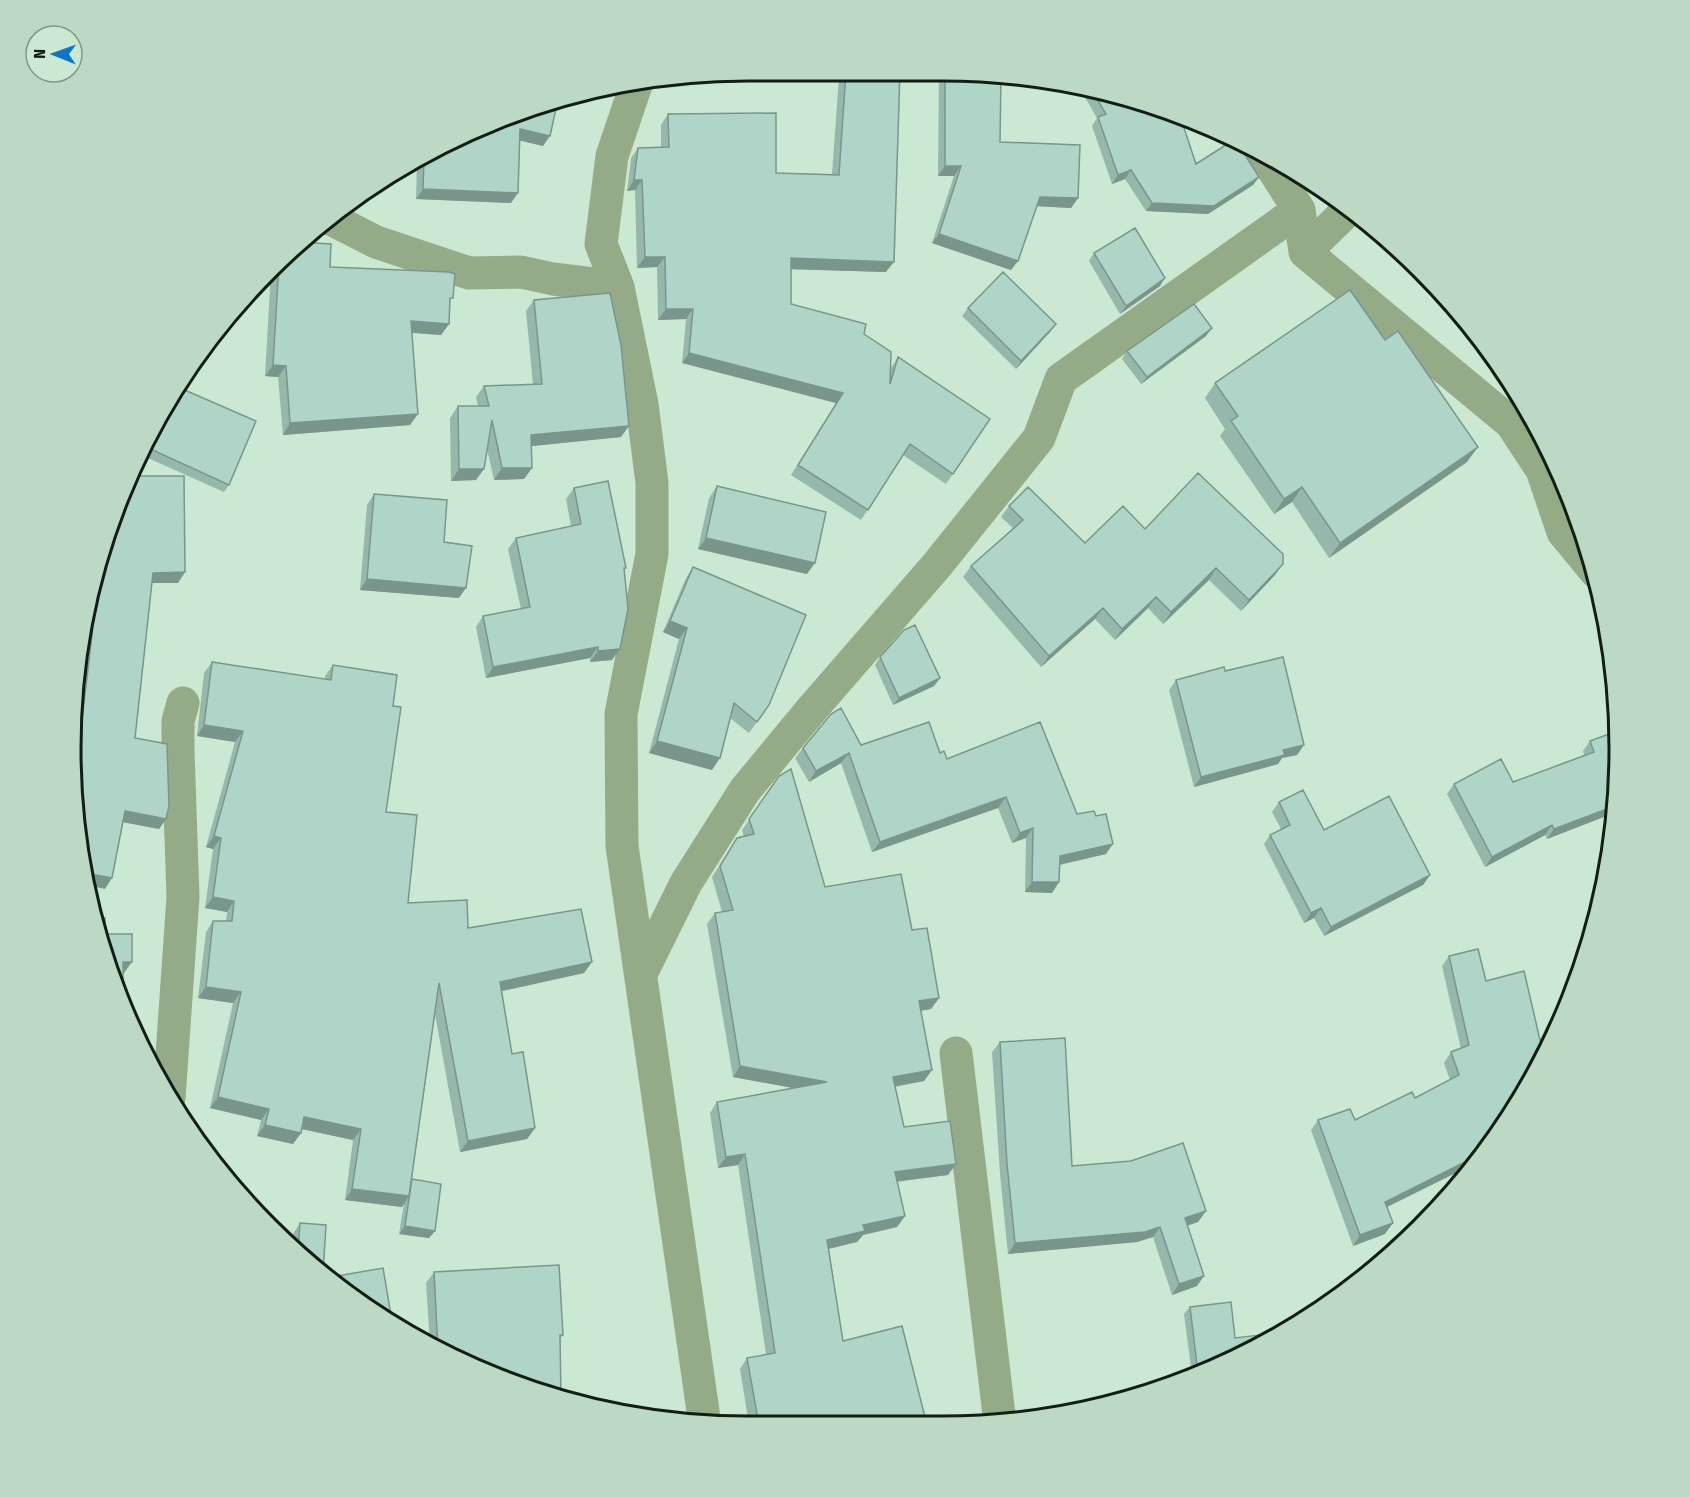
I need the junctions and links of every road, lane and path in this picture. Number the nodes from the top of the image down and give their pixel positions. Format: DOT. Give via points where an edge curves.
graph roads {
  1 [pos="634,91"];
  2 [pos="1273,169"];
  3 [pos="1299,210"];
  4 [pos="1343,215"];
  5 [pos="338,222"];
  6 [pos="1305,252"];
  7 [pos="618,287"];
  8 [pos="1579,551"];
  9 [pos="183,703"];
  10 [pos="641,974"];
  11 [pos="956,1053"];
  12 [pos="170,1082"];
  13 [pos="999,1413"];
  14 [pos="704,1415"];
  1 -- 7 [label="street" via="612,156 600,244"];
  2 -- 3 [label="street"];
  3 -- 6 [label="street"];
  3 -- 10 [label="street" via="1061,379 1039,438 938,566 745,790 686,883"];
  4 -- 6 [label="street"];
  5 -- 7 [label="street" via="376,242 469,273 521,272"];
  6 -- 8 [label="street" via="1511,423 1542,470 1563,532"];
  7 -- 10 [label="street" via="642,404 652,483 652,554 621,714 622,846"];
  9 -- 12 [label="street" via="178,721 178,750 183,897"];
  10 -- 14 [label="street"];
  11 -- 13 [label="street"];
}
